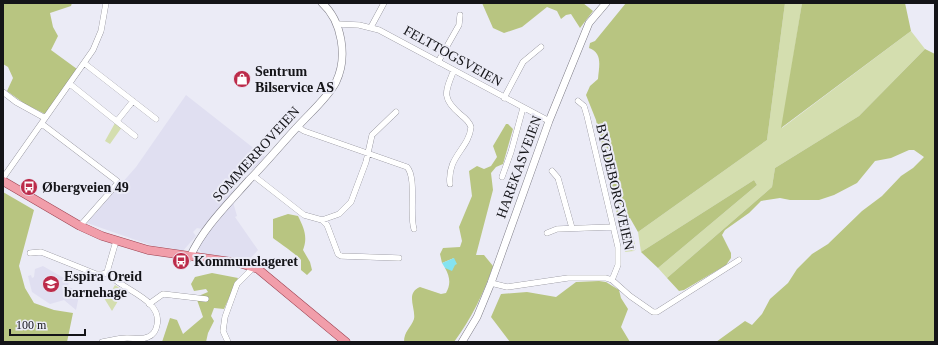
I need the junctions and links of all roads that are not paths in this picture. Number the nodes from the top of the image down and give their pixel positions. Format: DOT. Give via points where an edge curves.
graph roads {
  1 [pos="106,3"];
  2 [pos="322,3"];
  3 [pos="384,3"];
  4 [pos="606,3"];
  5 [pos="460,15"];
  6 [pos="337,24"];
  7 [pos="371,27"];
  8 [pos="541,47"];
  9 [pos="438,62"];
  10 [pos="84,63"];
  11 [pos="454,70"];
  12 [pos="70,84"];
  13 [pos="3,92"];
  14 [pos="504,98"];
  15 [pos="133,101"];
  16 [pos="578,101"];
  17 [pos="523,108"];
  18 [pos="396,112"];
  19 [pos="45,118"];
  20 [pos="156,119"];
  21 [pos="117,121"];
  22 [pos="549,121"];
  23 [pos="42,124"];
  24 [pos="298,127"];
  25 [pos="135,136"];
  26 [pos="368,153"];
  27 [pos="552,171"];
  28 [pos="254,176"];
  29 [pos="502,177"];
  30 [pos="3,179"];
  31 [pos="450,184"];
  32 [pos="322,220"];
  33 [pos="80,226"];
  34 [pos="613,227"];
  35 [pos="572,228"];
  36 [pos="414,229"];
  37 [pos="547,233"];
  38 [pos="116,241"];
  39 [pos="30,253"];
  40 [pos="190,257"];
  41 [pos="399,258"];
  42 [pos="739,260"];
  43 [pos="254,267"];
  44 [pos="107,272"];
  45 [pos="612,280"];
  46 [pos="491,283"];
  47 [pos="206,300"];
  48 [pos="149,304"];
  49 [pos="102,342"];
  50 [pos="228,342"];
  51 [pos="346,342"];
  52 [pos="462,342"];
  1 -- 10 [label="street" via="99,37"];
  2 -- 6 [label="street, SOMMERROVEIEN" via="331,12"];
  3 -- 7 [label="street"];
  4 -- 22 [label="street, HAREKASVEIEN" via="589,23"];
  5 -- 9 [label="street" via="459,25"];
  6 -- 7 [label="street, FELTTOGSVEIEN"];
  6 -- 24 [label="street, SOMMERROVEIEN" via="342,62 336,81"];
  7 -- 9 [label="street, FELTTOGSVEIEN"];
  8 -- 14 [label="street" via="523,62"];
  9 -- 11 [label="street, FELTTOGSVEIEN"];
  10 -- 12 [label="street"];
  10 -- 15 [label="street"];
  11 -- 14 [label="street, FELTTOGSVEIEN"];
  11 -- 31 [label="street" via="446,97 449,104 471,127 467,139 451,165"];
  12 -- 19 [label="street"];
  12 -- 21 [label="street"];
  13 -- 19 [label="street"];
  14 -- 17 [label="street, FELTTOGSVEIEN"];
  15 -- 20 [label="street"];
  15 -- 21 [label="street"];
  16 -- 34 [label="street, BYGDEBORGVEIEN" via="584,106 587,116"];
  17 -- 22 [label="street, FELTTOGSVEIEN"];
  17 -- 29 [label="street"];
  18 -- 26 [label="street" via="372,135"];
  19 -- 23 [label="street"];
  21 -- 25 [label="street"];
  22 -- 46 [label="street, HAREKASVEIEN"];
  23 -- 30 [label="street"];
  23 -- 33 [label="street" via="117,181"];
  24 -- 26 [label="street"];
  24 -- 28 [label="street, SOMMERROVEIEN"];
  26 -- 32 [label="street" via="351,202 339,214"];
  26 -- 36 [label="street" via="410,170 411,216"];
  27 -- 35 [label="street" via="558,178"];
  28 -- 32 [label="street" via="304,214"];
  28 -- 40 [label="street, SOMMERROVEIEN" via="198,241"];
  30 -- 33 [label="main road"];
  32 -- 41 [label="street" via="327,225 341,256"];
  33 -- 38 [label="main road"];
  34 -- 35 [label="street"];
  34 -- 45 [label="street, BYGDEBORGVEIEN" via="620,257"];
  35 -- 37 [label="street" via="556,229"];
  38 -- 40 [label="main road" via="148,250"];
  38 -- 44 [label="street"];
  39 -- 44 [label="street" via="41,252 96,274"];
  40 -- 43 [label="main road"];
  42 -- 45 [label="street" via="657,312 653,312 630,296"];
  43 -- 50 [label="street" via="237,284 227,311 223,331"];
  43 -- 51 [label="main road" via="272,279"];
  44 -- 48 [label="street" via="113,280"];
  45 -- 46 [label="street" via="595,277 568,278 507,287"];
  46 -- 52 [label="street, HAREKASVEIEN"];
  47 -- 48 [label="street" via="163,294"];
  48 -- 49 [label="street" via="157,317 157,326 152,335 143,339 126,338"];
}
